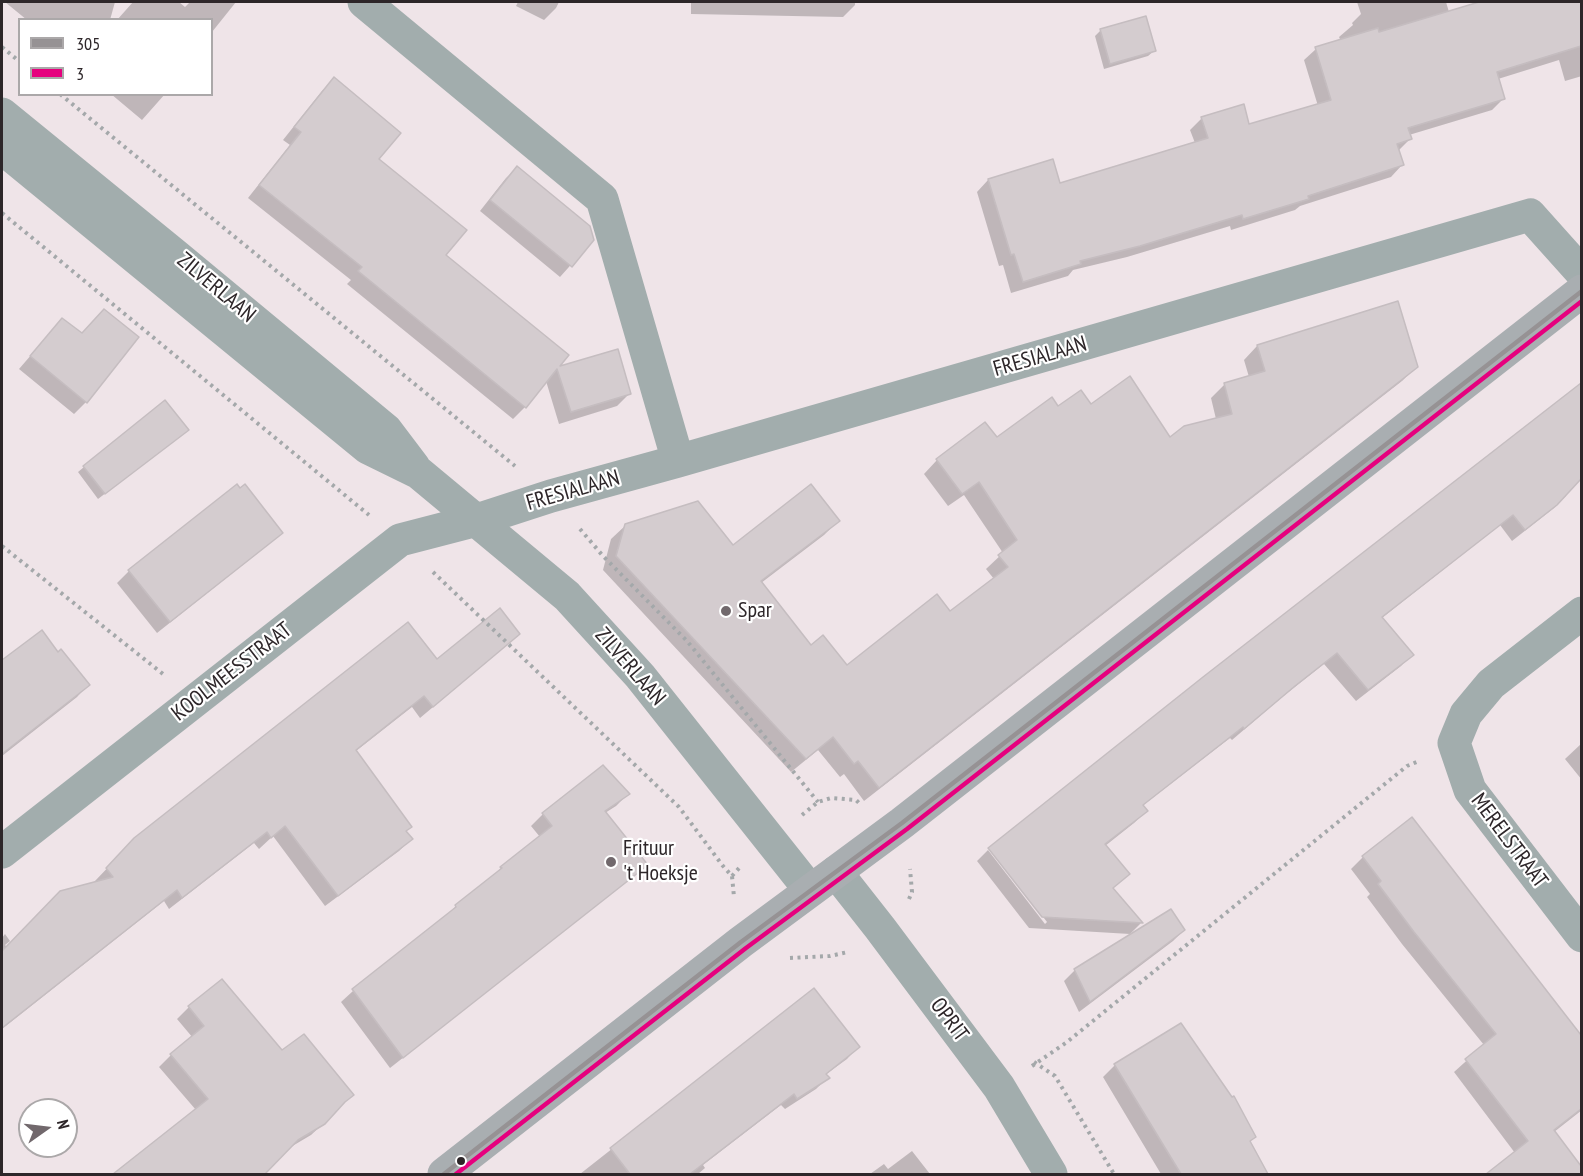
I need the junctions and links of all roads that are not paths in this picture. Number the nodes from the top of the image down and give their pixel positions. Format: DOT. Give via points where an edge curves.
graph roads {
  1 [pos="364,2"];
  2 [pos="2,114"];
  3 [pos="2,148"];
  4 [pos="1581,273"];
  5 [pos="1581,291"];
  6 [pos="678,461"];
  7 [pos="419,473"];
  8 [pos="477,520"];
  9 [pos="1581,614"];
  10 [pos="2,852"];
  11 [pos="823,881"];
  12 [pos="1581,936"];
  13 [pos="444,1174"];
  14 [pos="1051,1174"];
  1 -- 6 [label="street" via="602,199"];
  2 -- 7 [label="street, ZILVERLAAN" via="386,430"];
  3 -- 7 [label="street, ZILVERLAAN" via="368,448"];
  4 -- 6 [label="street, FRESIALAAN" via="1530,215"];
  5 -- 11 [label="main road"];
  6 -- 8 [label="street, FRESIALAAN"];
  7 -- 8 [label="street, ZILVERLAAN"];
  8 -- 10 [label="street, KOOLMEESSTRAAT" via="400,540"];
  8 -- 11 [label="street, ZILVERLAAN" via="567,596"];
  9 -- 12 [label="street, MERELSTRAAT" via="1491,684 1466,714 1454,743 1470,790"];
  11 -- 13 [label="main road"];
  11 -- 14 [label="street, OPRIT" via="880,928 999,1087"];
}
